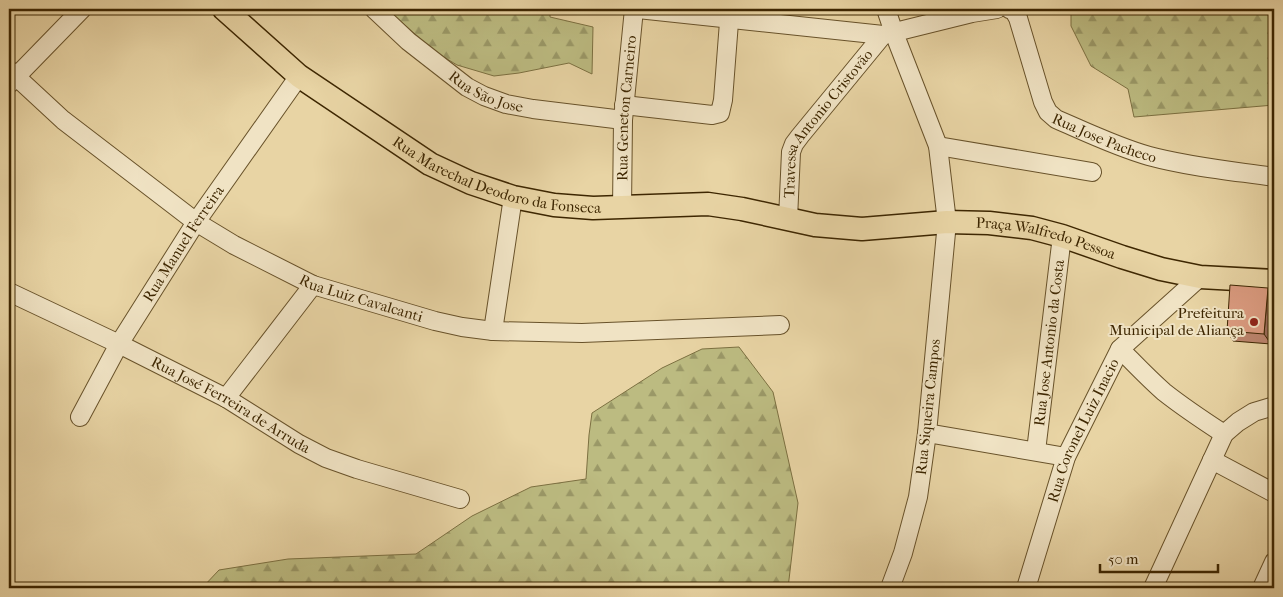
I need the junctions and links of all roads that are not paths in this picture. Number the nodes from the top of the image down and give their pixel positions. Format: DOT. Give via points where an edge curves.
graph roads {
  1 [pos="82,9"];
  2 [pos="224,9"];
  3 [pos="374,9"];
  4 [pos="636,9"];
  5 [pos="886,9"];
  6 [pos="997,9"];
  7 [pos="1010,9"];
  8 [pos="971,11"];
  9 [pos="729,14"];
  10 [pos="888,34"];
  11 [pos="299,76"];
  12 [pos="11,77"];
  13 [pos="623,113"];
  14 [pos="938,146"];
  15 [pos="1092,172"];
  16 [pos="1274,177"];
  17 [pos="513,197"];
  18 [pos="622,208"];
  19 [pos="788,219"];
  20 [pos="196,222"];
  21 [pos="947,222"];
  22 [pos="815,226"];
  23 [pos="1062,236"];
  24 [pos="1200,277"];
  25 [pos="1274,281"];
  26 [pos="313,285"];
  27 [pos="9,292"];
  28 [pos="780,325"];
  29 [pos="493,330"];
  30 [pos="119,344"];
  31 [pos="1120,348"];
  32 [pos="226,398"];
  33 [pos="1274,406"];
  34 [pos="80,417"];
  35 [pos="927,433"];
  36 [pos="1224,434"];
  37 [pos="1036,452"];
  38 [pos="1066,457"];
  39 [pos="1212,460"];
  40 [pos="1274,492"];
  41 [pos="460,499"];
  42 [pos="1274,562"];
  43 [pos="890,588"];
  44 [pos="1026,588"];
  45 [pos="1153,588"];
  46 [pos="1262,588"];
  1 -- 12 [label="street"];
  2 -- 11 [label="main road, Rua Marechal Deodoro da Fonseca"];
  3 -- 13 [label="street, Rua São Jose" via="416,47 484,96 533,110"];
  4 -- 9 [label="street"];
  4 -- 13 [label="street, Rua Geneton Carneiro"];
  5 -- 10 [label="street, Rua Siqueira Campos"];
  6 -- 8 [label="street"];
  7 -- 16 [label="street, Rua Jose Pacheco" via="1018,18 1043,102 1056,119 1149,156"];
  8 -- 10 [label="street"];
  9 -- 10 [label="street"];
  9 -- 13 [label="street, Rua São Jose" via="720,113"];
  10 -- 14 [label="street, Rua Siqueira Campos"];
  10 -- 19 [label="street, Travessa Antonio Cristovão" via="794,144"];
  11 -- 17 [label="main road, Rua Marechal Deodoro da Fonseca" via="430,164 471,183"];
  11 -- 20 [label="street, Rua Manuel Ferreira"];
  12 -- 20 [label="street, Rua Luiz Cavalcanti"];
  13 -- 18 [label="street, Rua Geneton Carneiro"];
  14 -- 15 [label="street"];
  14 -- 21 [label="street, Rua Siqueira Campos"];
  17 -- 18 [label="main road, Rua Marechal Deodoro da Fonseca" via="554,205"];
  17 -- 29 [label="street"];
  18 -- 19 [label="main road, Rua Marechal Deodoro da Fonseca" via="708,204"];
  19 -- 22 [label="main road, Rua Marechal Deodoro da Fonseca"];
  20 -- 26 [label="street, Rua Luiz Cavalcanti"];
  20 -- 30 [label="street, Rua Manuel Ferreira"];
  21 -- 22 [label="main road, Praça Walfredo Pessoa" via="862,229"];
  21 -- 23 [label="main road, Praça Walfredo Pessoa" via="1032,228"];
  21 -- 35 [label="street, Rua Siqueira Campos"];
  23 -- 24 [label="main road, Praça Walfredo Pessoa" via="1161,269"];
  23 -- 37 [label="street, Rua Jose Antonio da Costa"];
  24 -- 25 [label="main road, Praça Walfredo Pessoa"];
  24 -- 31 [label="street, Rua Coronel Luiz Inacio"];
  26 -- 29 [label="street, Rua Luiz Cavalcanti" via="435,321"];
  26 -- 32 [label="street"];
  27 -- 30 [label="street, Rua José Ferreira de Arruda"];
  28 -- 29 [label="street, Rua Luiz Cavalcanti" via="582,333"];
  30 -- 32 [label="street, Rua José Ferreira de Arruda"];
  30 -- 34 [label="street, Rua Manuel Ferreira"];
  31 -- 36 [label="street" via="1164,392"];
  31 -- 38 [label="street, Rua Coronel Luiz Inacio"];
  32 -- 41 [label="street, Rua José Ferreira de Arruda" via="326,458"];
  33 -- 36 [label="street" via="1254,412"];
  35 -- 37 [label="street"];
  35 -- 43 [label="street, Rua Siqueira Campos" via="918,497"];
  36 -- 39 [label="street"];
  37 -- 38 [label="street"];
  38 -- 44 [label="street, Rua Coronel Luiz Inacio"];
  39 -- 40 [label="street"];
  39 -- 45 [label="street"];
  42 -- 46 [label="street"];
}
